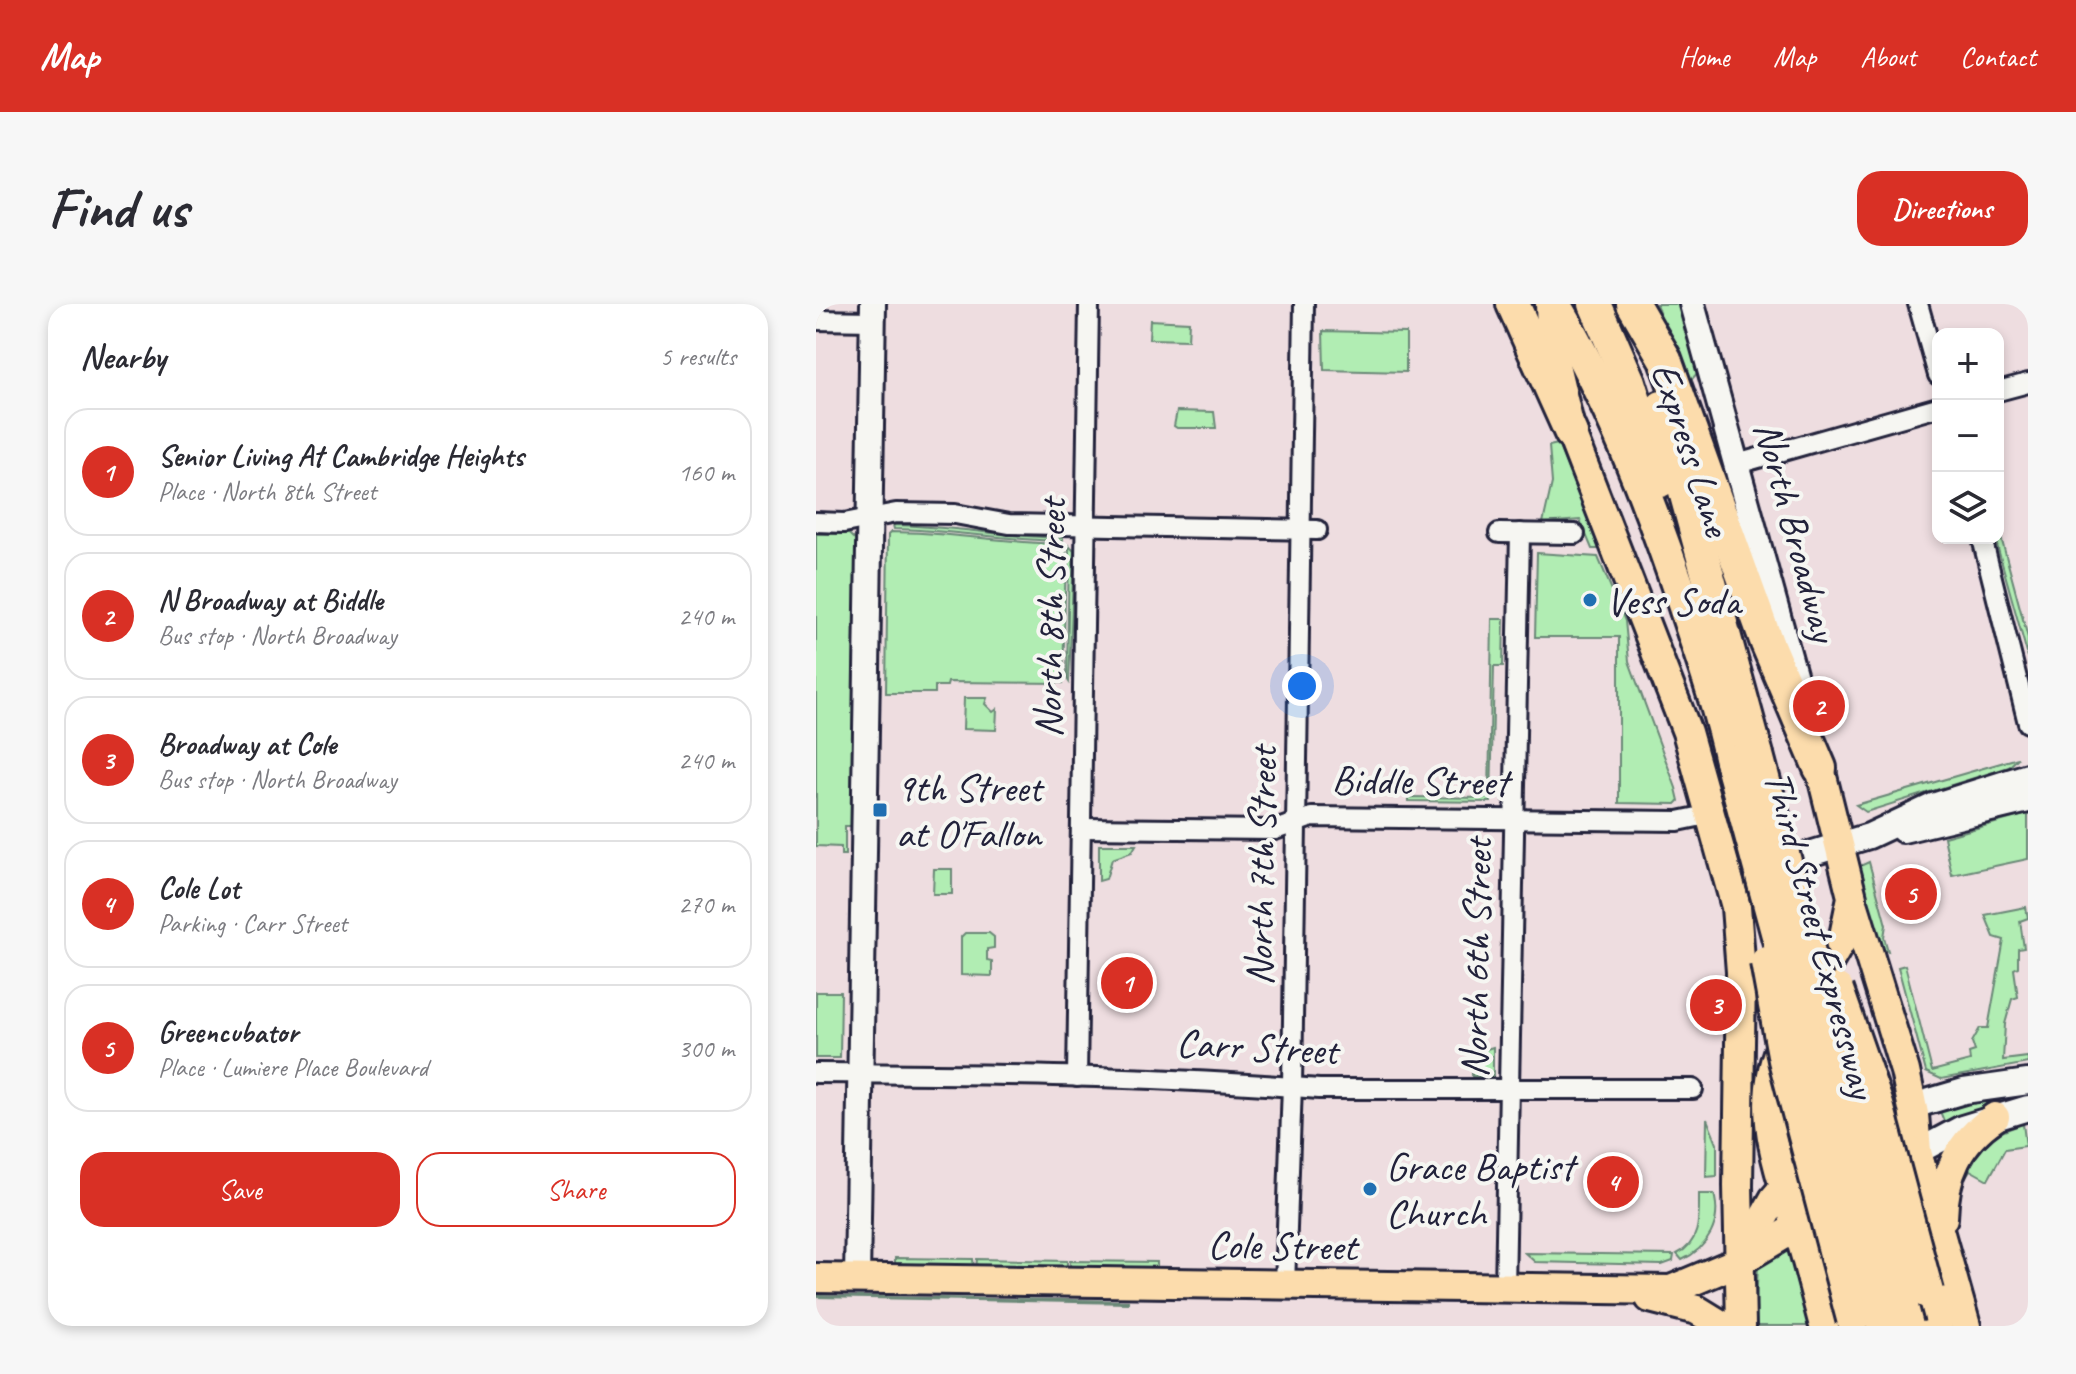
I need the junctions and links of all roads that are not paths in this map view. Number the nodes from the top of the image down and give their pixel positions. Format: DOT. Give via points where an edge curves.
graph roads {
  1 [pos="1089,304"];
  2 [pos="1304,304"];
  3 [pos="1513,304"];
  4 [pos="1595,304"];
  5 [pos="1630,304"];
  6 [pos="1692,304"];
  7 [pos="1918,304"];
  8 [pos="1551,312"];
  9 [pos="873,313"];
  10 [pos="816,320"];
  11 [pos="1932,354"];
  12 [pos="2028,383"];
  13 [pos="2004,389"];
  14 [pos="1932,409"];
  15 [pos="1571,433"];
  16 [pos="1737,464"];
  17 [pos="869,517"];
  18 [pos="816,522"];
  19 [pos="1086,526"];
  20 [pos="1309,530"];
  21 [pos="1499,533"];
  22 [pos="1520,533"];
  23 [pos="1575,534"];
  24 [pos="1983,544"];
  25 [pos="1722,717"];
  26 [pos="2028,723"];
  27 [pos="1744,758"];
  28 [pos="1820,768"];
  29 [pos="2028,776"];
  30 [pos="2028,800"];
  31 [pos="1712,814"];
  32 [pos="1514,819"];
  33 [pos="1297,823"];
  34 [pos="1081,828"];
  35 [pos="1869,836"];
  36 [pos="1841,846"];
  37 [pos="1775,876"];
  38 [pos="1730,877"];
  39 [pos="1852,897"];
  40 [pos="816,1073"];
  41 [pos="860,1073"];
  42 [pos="1077,1077"];
  43 [pos="2028,1082"];
  44 [pos="1292,1085"];
  45 [pos="1508,1088"];
  46 [pos="1693,1089"];
  47 [pos="1913,1106"];
  48 [pos="2028,1108"];
  49 [pos="1995,1117"];
  50 [pos="1862,1130"];
  51 [pos="1917,1152"];
  52 [pos="1783,1187"];
  53 [pos="1797,1229"];
  54 [pos="1943,1239"];
  55 [pos="1740,1261"];
  56 [pos="816,1278"];
  57 [pos="857,1279"];
  58 [pos="1285,1285"];
  59 [pos="1505,1288"];
  60 [pos="1630,1290"];
  61 [pos="1854,1324"];
  62 [pos="1723,1326"];
  63 [pos="1741,1326"];
  64 [pos="1907,1326"];
  65 [pos="1936,1326"];
  66 [pos="1966,1326"];
  1 -- 19 [label="street, North 8th Street"];
  2 -- 20 [label="street, North 7th Street"];
  3 -- 15 [label="highway"];
  4 -- 25 [label="highway, Express Lane" via="1642,419"];
  5 -- 27 [label="highway, Third Street Expressway" via="1659,394"];
  5 -- 28 [label="highway" via="1654,334 1670,370 1767,643"];
  6 -- 16 [label="street, North Broadway"];
  7 -- 11 [label="street"];
  8 -- 15 [label="main road"];
  8 -- 25 [label="highway, Third Street Expressway" via="1587,363 1632,460"];
  9 -- 10 [label="street"];
  9 -- 17 [label="street"];
  12 -- 13 [label="street"];
  14 -- 16 [label="street"];
  15 -- 31 [label="main road" via="1687,732"];
  16 -- 28 [label="street, North Broadway"];
  17 -- 18 [label="street"];
  17 -- 19 [label="street" via="955,514 1009,524"];
  17 -- 41 [label="street"];
  19 -- 20 [label="street"];
  19 -- 34 [label="street, North 8th Street"];
  20 -- 33 [label="street, North 7th Street"];
  21 -- 22 [label="street"];
  22 -- 23 [label="street"];
  22 -- 32 [label="street, North 6th Street"];
  24 -- 26 [label="street"];
  25 -- 27 [label="highway, Third Street Expressway"];
  27 -- 37 [label="highway, Third Street Expressway, bridge"];
  28 -- 36 [label="main road, North Broadway"];
  29 -- 35 [label="street" via="1933,806"];
  30 -- 35 [label="street"];
  31 -- 32 [label="street, Biddle Street" via="1678,821"];
  31 -- 38 [label="main road"];
  32 -- 33 [label="street, Biddle Street" via="1312,817"];
  32 -- 45 [label="street, North 6th Street"];
  33 -- 34 [label="street, Biddle Street" via="1275,830"];
  33 -- 44 [label="street, North 7th Street"];
  34 -- 42 [label="street, North 8th Street"];
  35 -- 36 [label="street"];
  36 -- 38 [label="street"];
  36 -- 39 [label="main road, North Broadway"];
  37 -- 61 [label="highway, bridge" via="1767,963 1776,1020"];
  37 -- 64 [label="highway, Third Street Expressway, bridge"];
  37 -- 65 [label="highway, bridge" via="1829,965 1864,1062"];
  38 -- 55 [label="main road" via="1741,972"];
  39 -- 47 [label="main road"];
  39 -- 52 [label="main road, North Broadway" via="1844,936 1775,1058 1768,1110"];
  40 -- 41 [label="street, Carr Street"];
  41 -- 42 [label="street, Carr Street"];
  41 -- 57 [label="street"];
  42 -- 44 [label="street, Carr Street"];
  43 -- 47 [label="street" via="1964,1091"];
  44 -- 45 [label="street, Carr Street"];
  44 -- 58 [label="street, North 7th Street"];
  45 -- 46 [label="street, Carr Street"];
  45 -- 59 [label="street, North 6th Street"];
  47 -- 50 [label="main road"];
  47 -- 51 [label="main road"];
  48 -- 49 [label="street"];
  49 -- 51 [label="street"];
  49 -- 54 [label="main road" via="1964,1145 1948,1171"];
  50 -- 51 [label="main road" via="1894,1131"];
  50 -- 52 [label="main road" via="1809,1161"];
  51 -- 53 [label="main road, Cole Street"];
  51 -- 54 [label="main road"];
  52 -- 53 [label="main road, North Broadway"];
  52 -- 55 [label="main road"];
  53 -- 55 [label="main road, Cole Street"];
  53 -- 61 [label="main road, North Broadway"];
  54 -- 66 [label="main road"];
  55 -- 60 [label="main road, Cole Street" via="1683,1287"];
  55 -- 63 [label="main road"];
  56 -- 57 [label="main road, Cole Street"];
  57 -- 58 [label="main road, Cole Street"];
  58 -- 59 [label="main road, Cole Street"];
  59 -- 60 [label="main road, Cole Street"];
  60 -- 62 [label="main road" via="1697,1310"];
}
